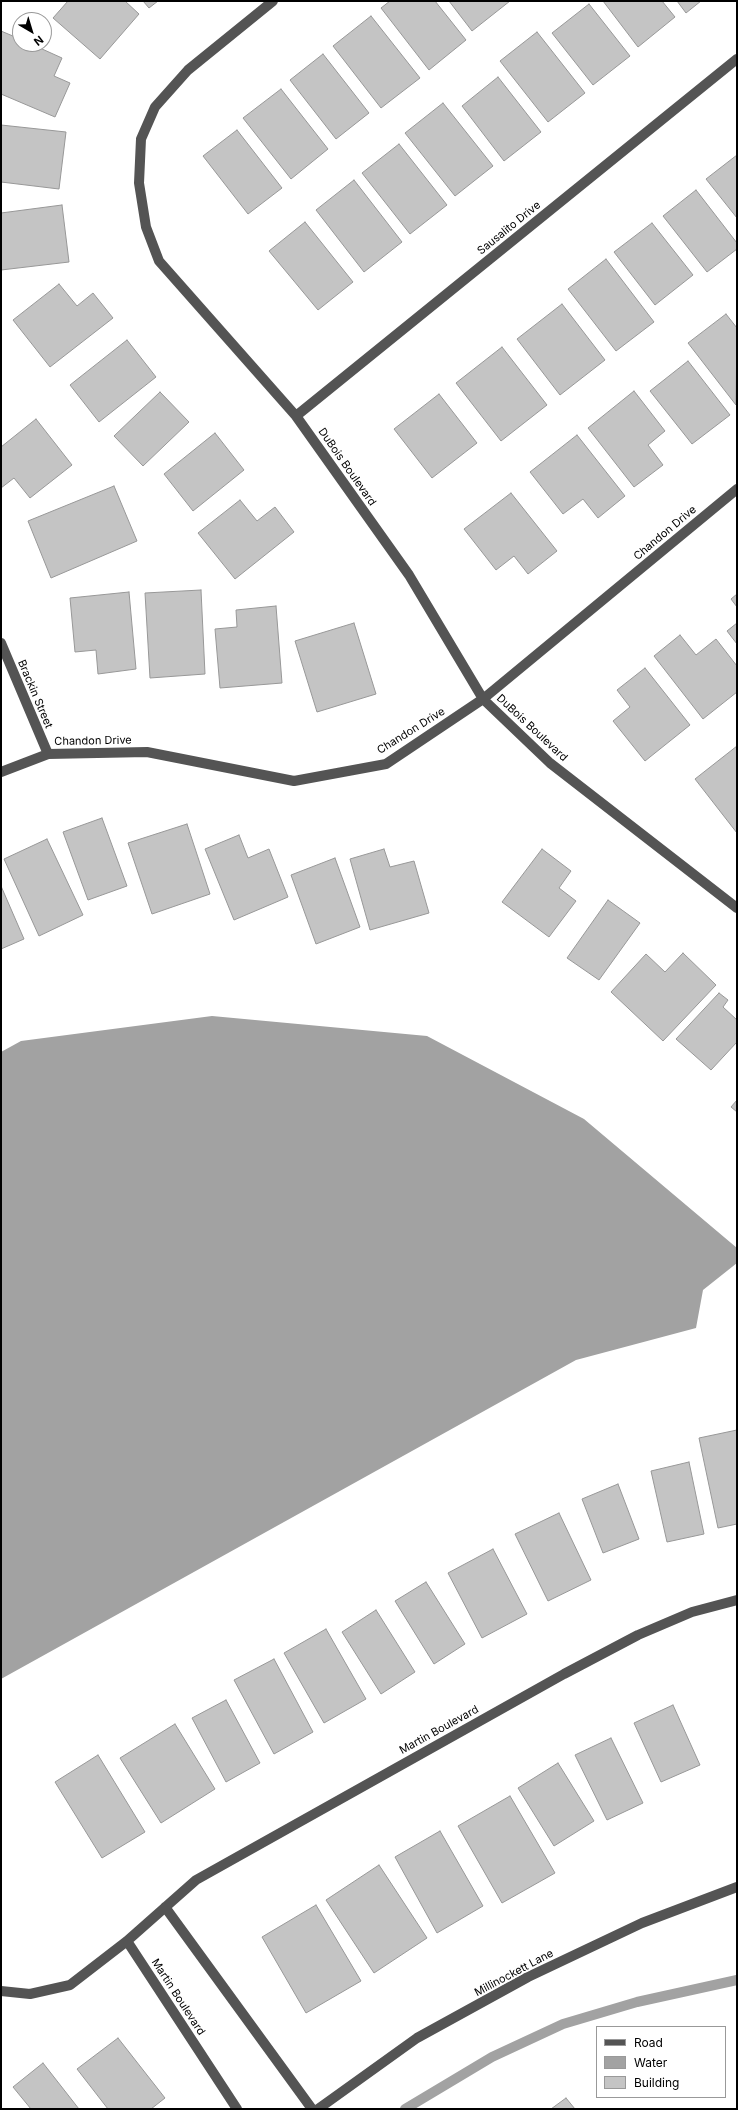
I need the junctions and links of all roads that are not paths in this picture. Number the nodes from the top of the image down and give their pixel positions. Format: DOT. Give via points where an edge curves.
graph roads {
  1 [pos="273,1"];
  2 [pos="737,59"];
  3 [pos="296,416"];
  4 [pos="737,489"];
  5 [pos="1,643"];
  6 [pos="483,699"];
  7 [pos="48,754"];
  8 [pos="1,772"];
  9 [pos="737,908"];
  10 [pos="737,1600"];
  11 [pos="737,1887"];
  12 [pos="165,1907"];
  13 [pos="127,1941"];
  14 [pos="1,1991"];
  15 [pos="237,2109"];
  16 [pos="312,2109"];
  17 [pos="318,2109"];
  1 -- 3 [label="street, DuBois Boulevard" via="188,70 155,107 140,139 139,183 146,227 159,261"];
  2 -- 3 [label="street, Sausalito Drive"];
  3 -- 6 [label="street, DuBois Boulevard" via="408,575"];
  4 -- 6 [label="street, Chandon Drive"];
  5 -- 7 [label="street, Brackin Street"];
  6 -- 7 [label="street, Chandon Drive" via="386,764 294,781 147,752"];
  6 -- 9 [label="street, DuBois Boulevard" via="550,763"];
  7 -- 8 [label="street, Chandon Drive"];
  10 -- 12 [label="street, Martin Boulevard" via="685,1615 564,1674 196,1880"];
  11 -- 17 [label="street, Millinockett Lane" via="642,1923 528,1977 417,2038"];
  12 -- 13 [label="street, Martin Boulevard"];
  12 -- 16 [label="street"];
  13 -- 14 [label="street" via="70,1985 30,1994"];
  13 -- 15 [label="street, Martin Boulevard"];
}
